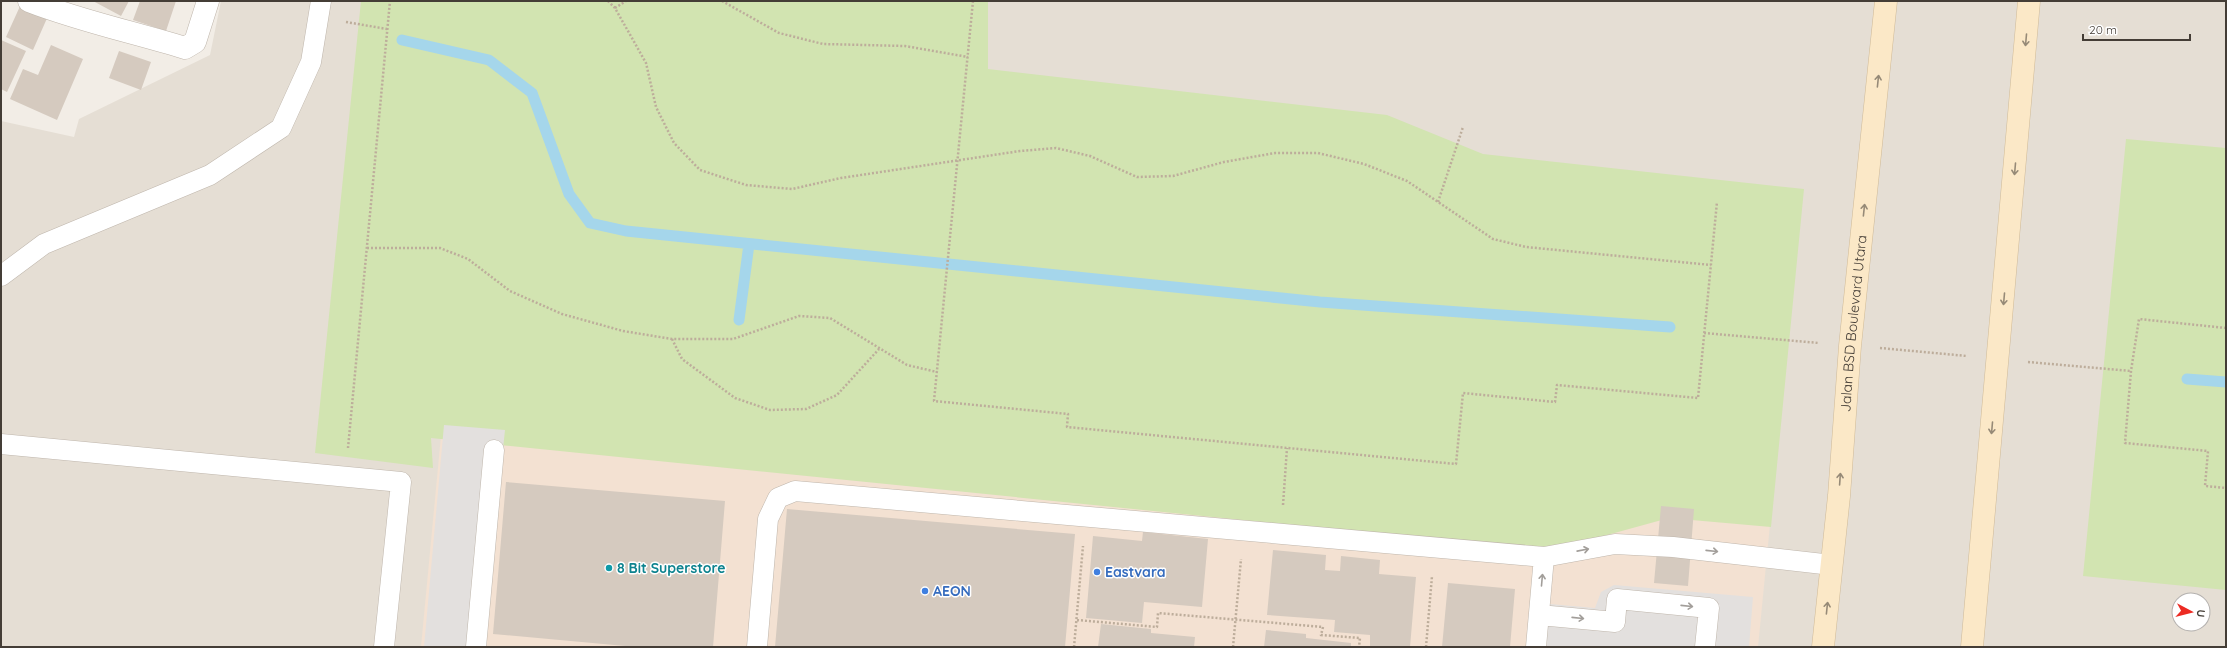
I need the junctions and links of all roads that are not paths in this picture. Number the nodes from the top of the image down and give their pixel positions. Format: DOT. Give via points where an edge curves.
graph roads {
  1 [pos="29,1"];
  2 [pos="208,1"];
  3 [pos="1886,1"];
  4 [pos="2029,1"];
  5 [pos="319,9"];
  6 [pos="1,276"];
  7 [pos="1,444"];
  8 [pos="494,450"];
  9 [pos="1544,557"];
  10 [pos="1832,565"];
  11 [pos="1539,614"];
  12 [pos="384,647"];
  13 [pos="476,647"];
  14 [pos="757,647"];
  15 [pos="1536,647"];
  16 [pos="1705,647"];
  17 [pos="1823,647"];
  18 [pos="1972,647"];
  1 -- 2 [label="street" via="67,16 117,27 185,48 195,42"];
  10 -- 3 [label="main road, Jalan BSD Boulevard Utara, one-way" via="1850,346"];
  4 -- 18 [label="main road, one-way"];
  5 -- 6 [label="lane" via="312,62 281,128 210,175 44,244"];
  7 -- 12 [label="lane" via="400,482"];
  8 -- 13 [label="lane"];
  9 -- 10 [label="lane, one-way" via="1615,544 1673,547"];
  11 -- 9 [label="lane, one-way"];
  9 -- 14 [label="lane" via="794,491 778,498 768,519"];
  17 -- 10 [label="main road, Jalan BSD Boulevard Utara, one-way"];
  11 -- 15 [label="lane"];
  11 -- 16 [label="lane, one-way" via="1615,622 1617,599 1709,608"];
}
